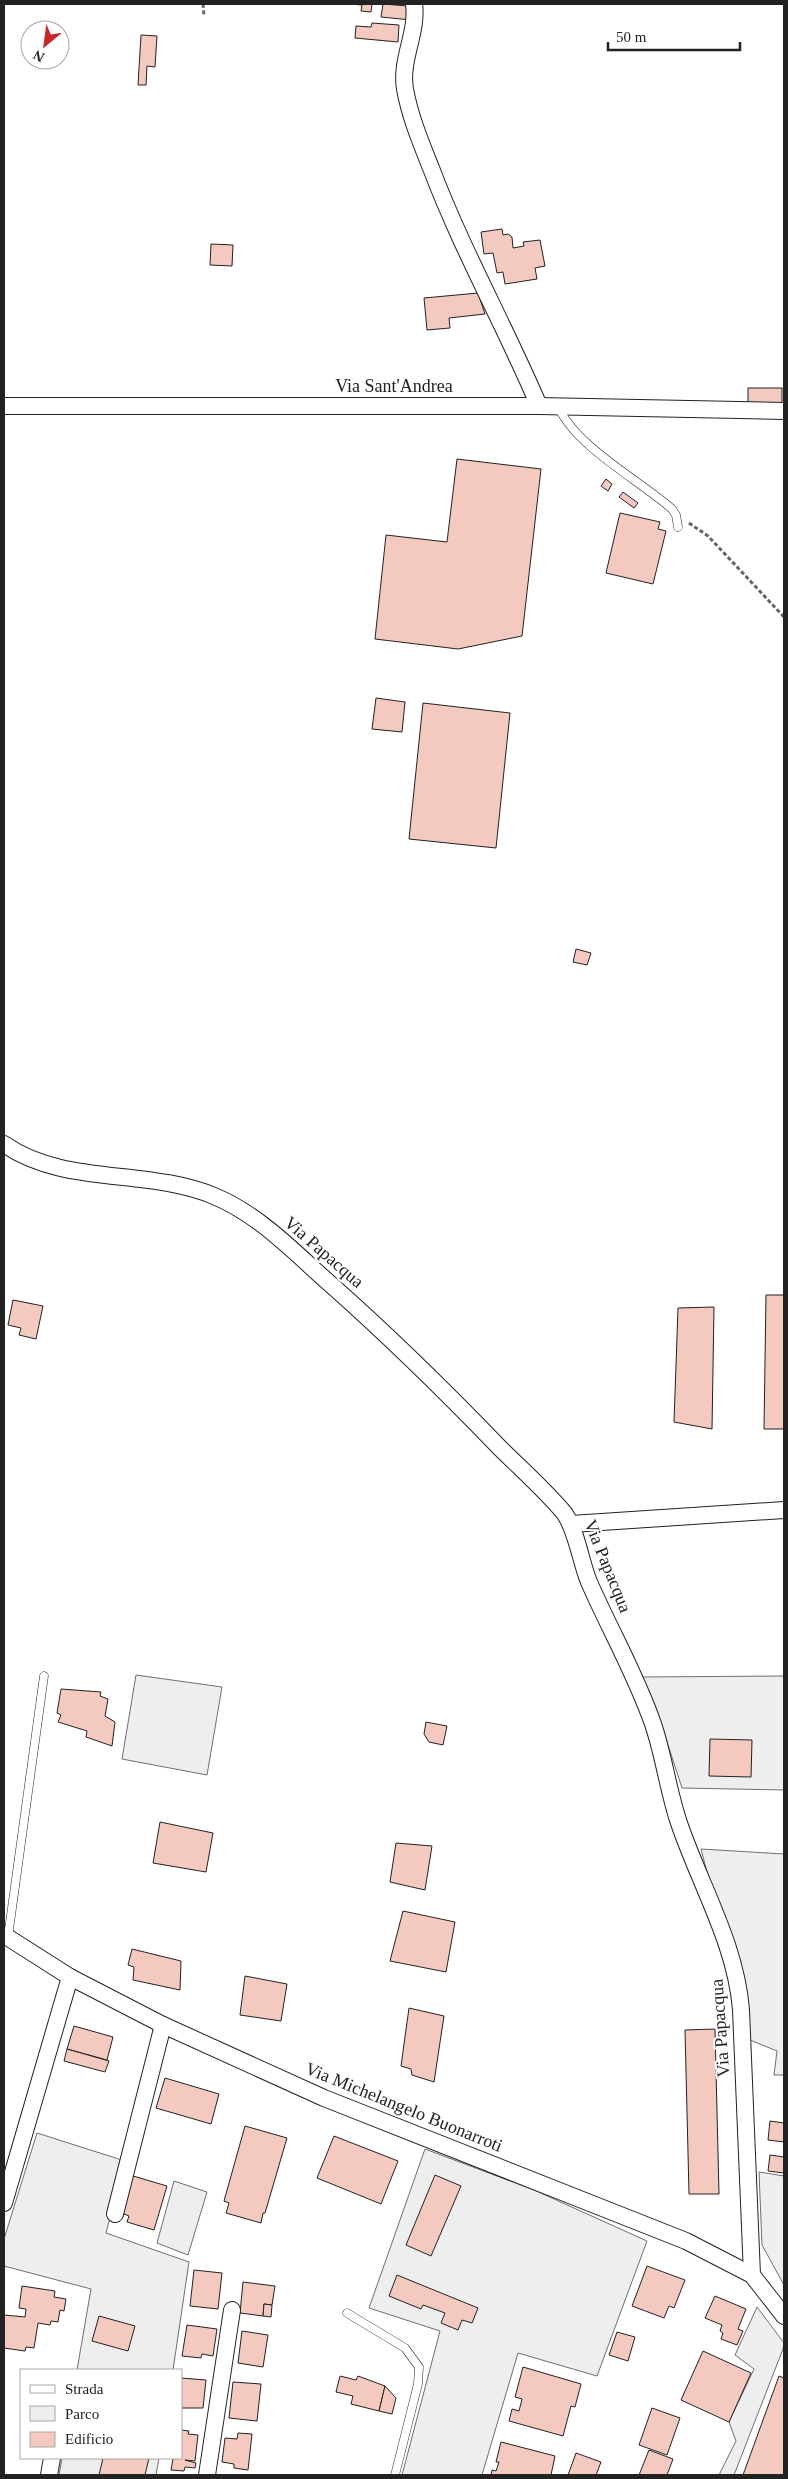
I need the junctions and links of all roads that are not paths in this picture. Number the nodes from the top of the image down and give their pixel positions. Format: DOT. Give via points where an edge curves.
graph roads {
  1 [pos="414,4"];
  2 [pos="4,406"];
  3 [pos="539,406"];
  4 [pos="558,406"];
  5 [pos="784,411"];
  6 [pos="678,527"];
  7 [pos="4,1144"];
  8 [pos="784,1510"];
  9 [pos="571,1524"];
  10 [pos="44,1676"];
  11 [pos="6,1936"];
  12 [pos="70,1977"];
  13 [pos="163,2024"];
  14 [pos="4,2203"];
  15 [pos="115,2214"];
  16 [pos="752,2275"];
  17 [pos="232,2310"];
  18 [pos="347,2313"];
  19 [pos="784,2316"];
  20 [pos="52,2459"];
  21 [pos="50,2475"];
  22 [pos="207,2475"];
  23 [pos="395,2475"];
  1 -- 3 [label="street" via="403,75 413,119 450,220"];
  2 -- 3 [label="street, Via Sant'Andrea"];
  3 -- 4 [label="street, Via Sant'Andrea"];
  4 -- 5 [label="street, Via Sant'Andrea"];
  4 -- 6 [label="lane" via="570,428 668,505 676,514"];
  7 -- 9 [label="street, Via Papacqua" via="24,1157 50,1166 192,1188 225,1201 252,1217 404,1351 553,1500"];
  8 -- 9 [label="street"];
  9 -- 16 [label="street, Via Papacqua" via="589,1581 653,1723 678,1821 727,1943 736,1974 741,2010"];
  10 -- 11 [label="lane"];
  11 -- 12 [label="street, Via Michelangelo Buonarroti"];
  12 -- 13 [label="street, Via Michelangelo Buonarroti"];
  12 -- 14 [label="street"];
  13 -- 15 [label="street"];
  13 -- 16 [label="street, Via Michelangelo Buonarroti" via="324,2098 686,2241"];
  16 -- 19 [label="street, Via Michelangelo Buonarroti"];
  17 -- 22 [label="street"];
  18 -- 23 [label="lane" via="405,2348 419,2367 418,2384"];
  20 -- 21 [label="street"];
}
